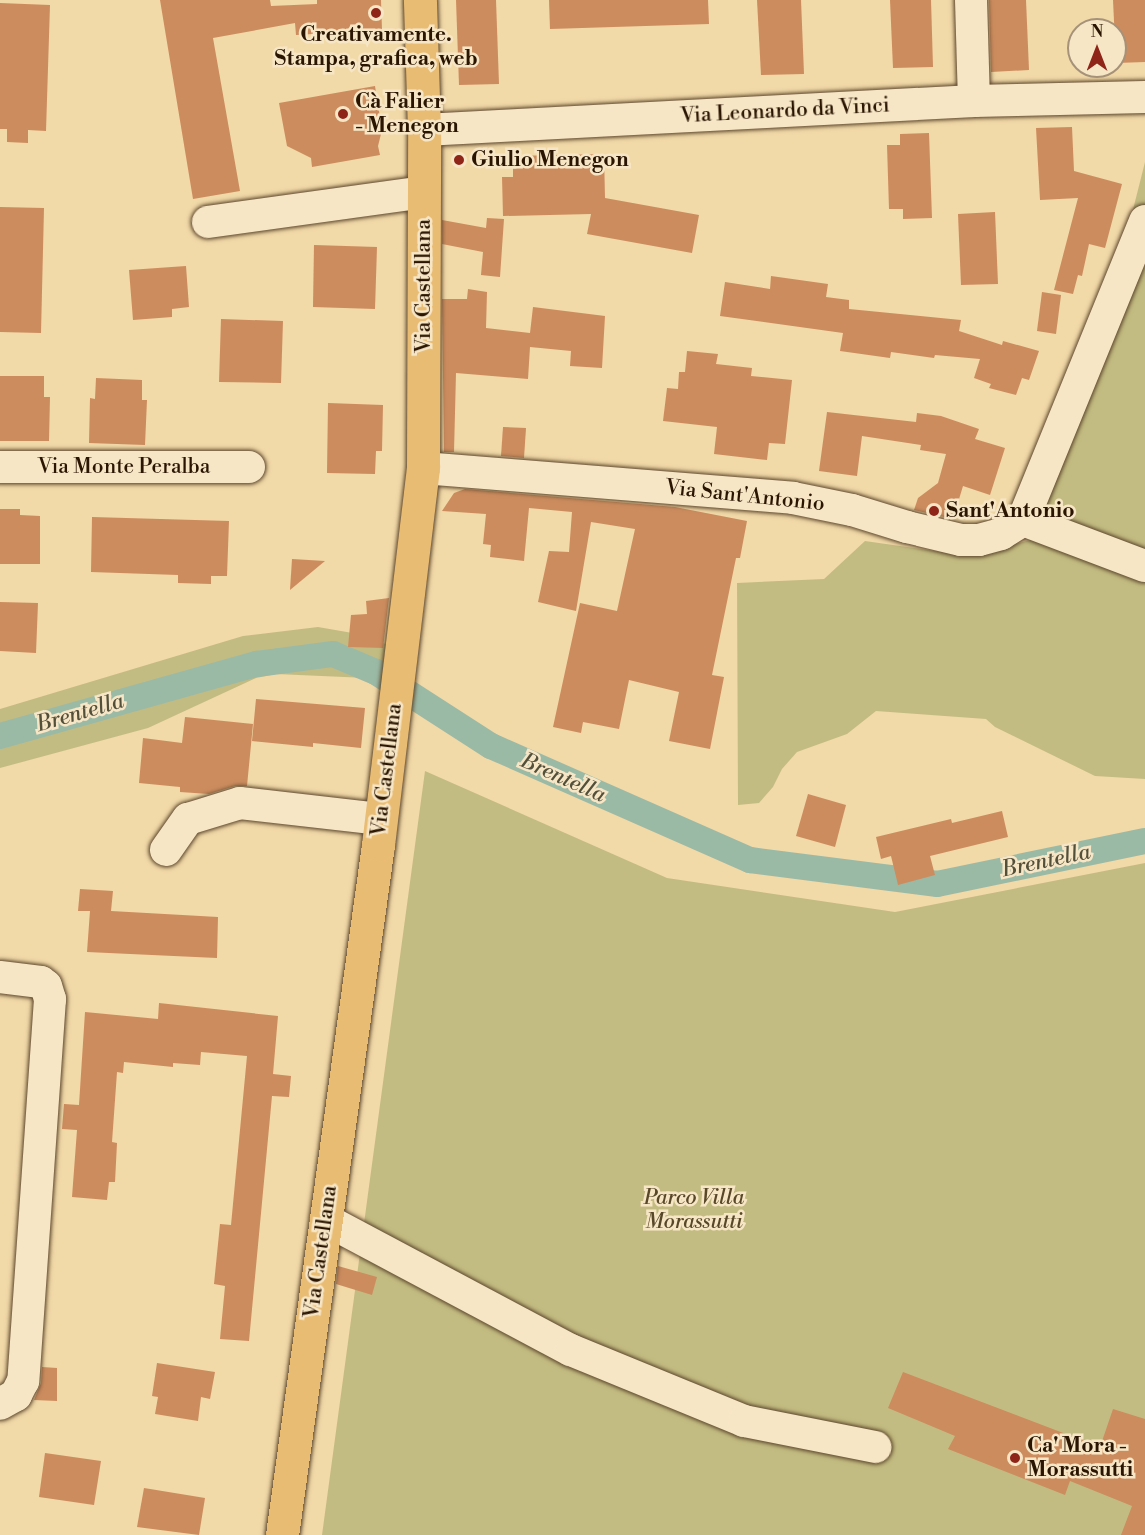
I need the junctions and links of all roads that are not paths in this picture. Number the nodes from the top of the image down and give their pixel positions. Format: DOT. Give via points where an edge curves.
graph roads {
  1 [pos="420,0"];
  2 [pos="971,0"];
  3 [pos="1145,98"];
  4 [pos="974,101"];
  5 [pos="424,130"];
  6 [pos="424,192"];
  7 [pos="1145,221"];
  8 [pos="208,222"];
  9 [pos="0,467"];
  10 [pos="249,467"];
  11 [pos="423,468"];
  12 [pos="1023,520"];
  13 [pos="1145,566"];
  14 [pos="381,819"];
  15 [pos="166,850"];
  16 [pos="0,977"];
  17 [pos="326,1220"];
  18 [pos="0,1404"];
  19 [pos="875,1448"];
  20 [pos="282,1535"];
  1 -- 5 [label="main road, Via Castellana"];
  2 -- 4 [label="street"];
  3 -- 4 [label="street, Via Leonardo da Vinci"];
  4 -- 5 [label="street, Via Leonardo da Vinci"];
  5 -- 6 [label="main road, Via Castellana"];
  6 -- 8 [label="street"];
  6 -- 11 [label="main road, Via Castellana"];
  7 -- 12 [label="street"];
  9 -- 10 [label="street, Via Monte Peralba"];
  11 -- 12 [label="street, Via Sant'Antonio" via="794,498 961,540 1001,534"];
  11 -- 14 [label="main road, Via Castellana"];
  12 -- 13 [label="street"];
  14 -- 15 [label="street" via="240,803 188,819"];
  14 -- 17 [label="main road, Via Castellana"];
  16 -- 18 [label="street" via="41,982 50,999 23,1381 16,1395"];
  17 -- 19 [label="street" via="582,1354 744,1420"];
  17 -- 20 [label="main road, Via Castellana"];
}
